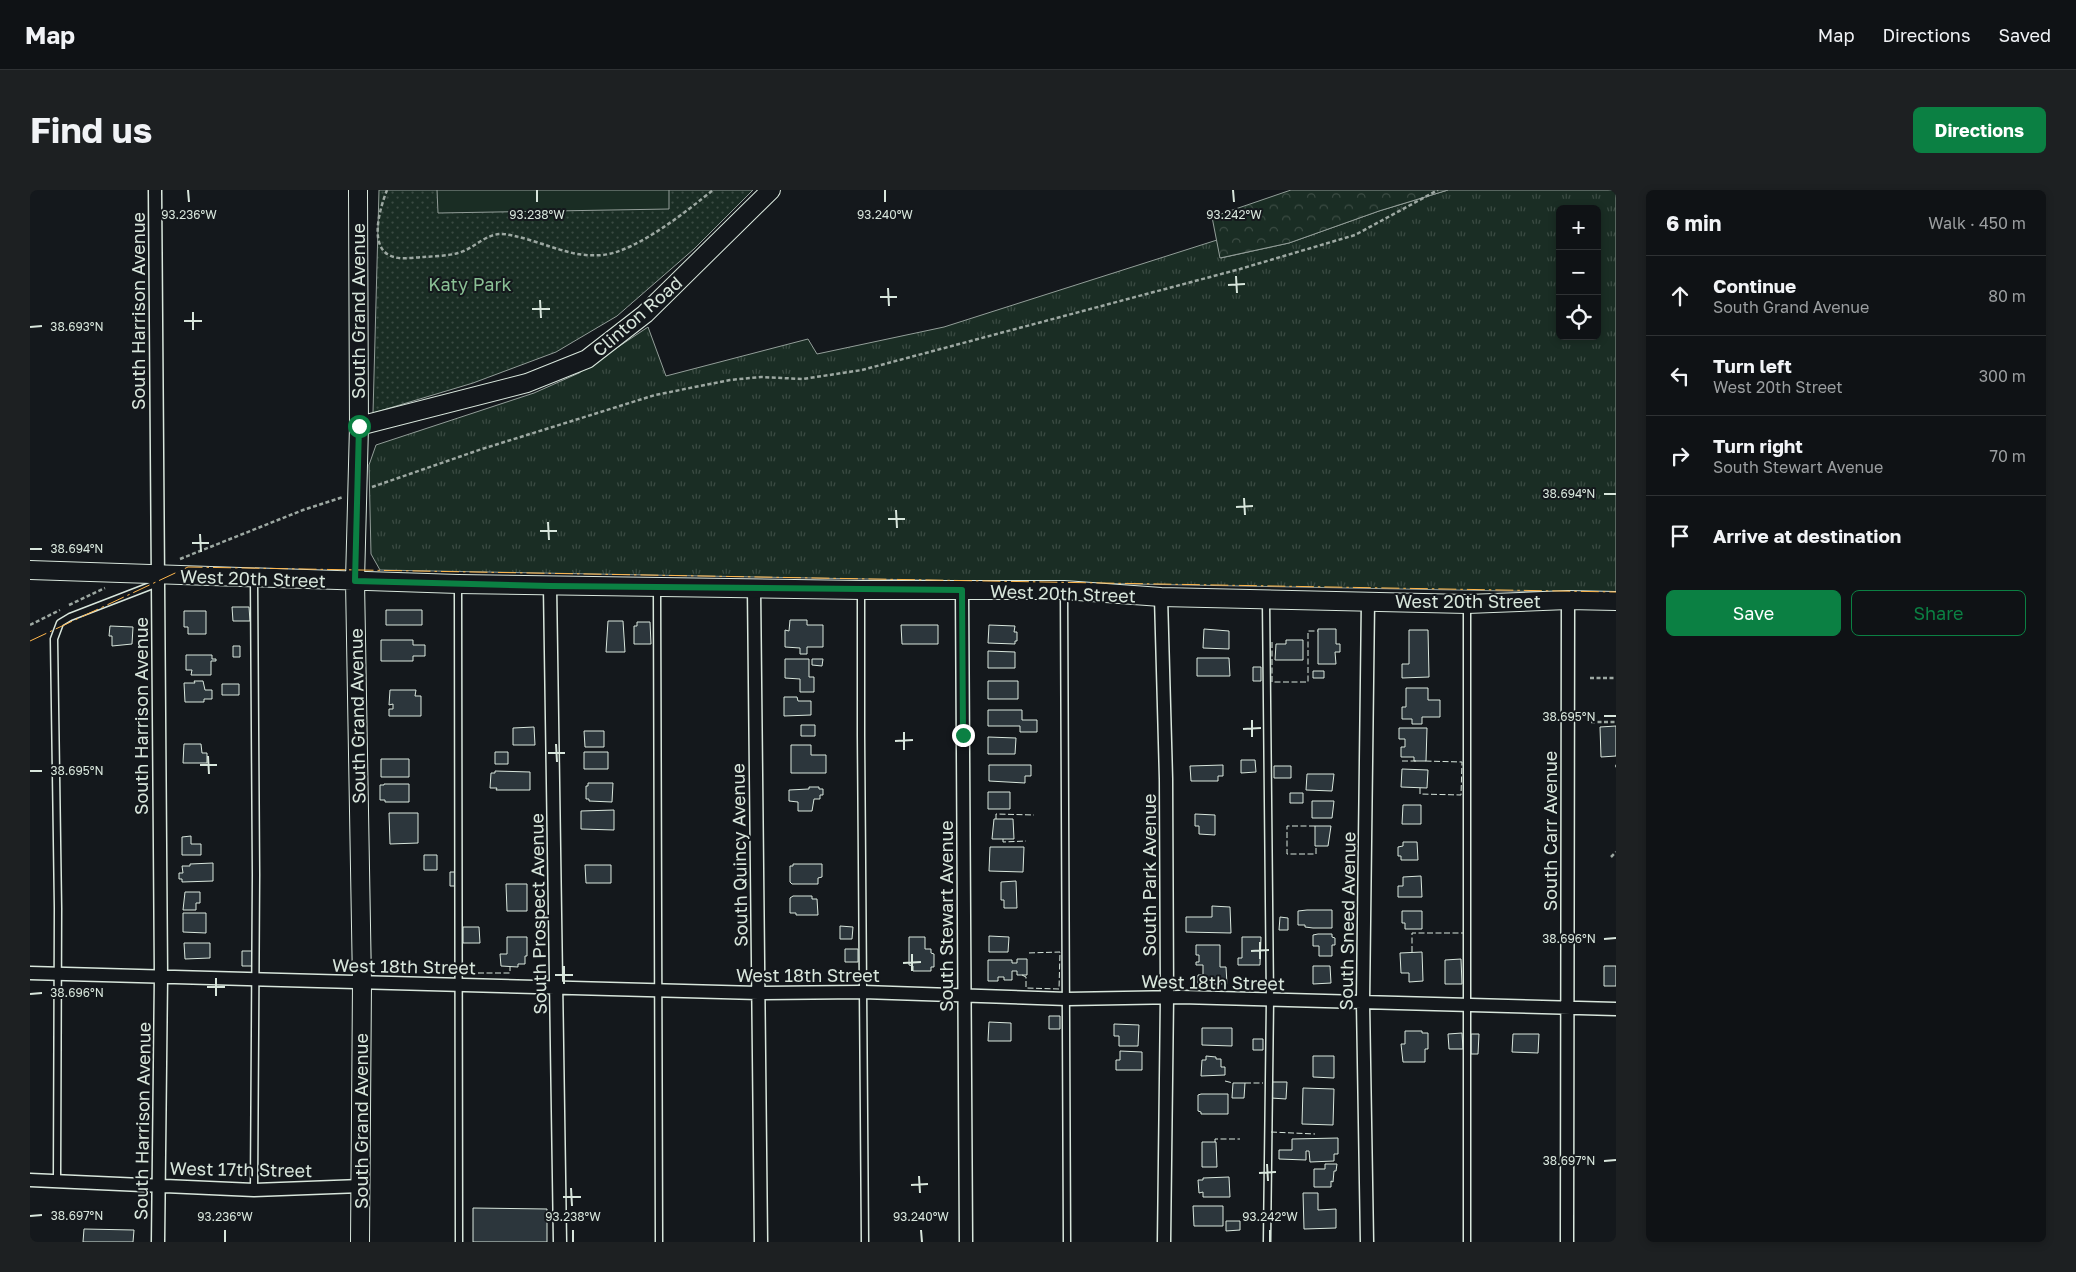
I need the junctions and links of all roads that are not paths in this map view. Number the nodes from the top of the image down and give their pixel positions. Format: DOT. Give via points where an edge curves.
graph roads {
  1 [pos="155,190"];
  2 [pos="358,190"];
  3 [pos="771,190"];
  4 [pos="359,426"];
  5 [pos="30,570"];
  6 [pos="158,575"];
  7 [pos="254,578"];
  8 [pos="355,581"];
  9 [pos="458,584"];
  10 [pos="550,586"];
  11 [pos="657,587"];
  12 [pos="754,588"];
  13 [pos="861,590"];
  14 [pos="962,590"];
  15 [pos="1064,590"];
  16 [pos="1161,597"];
  17 [pos="1266,598"];
  18 [pos="1568,600"];
  19 [pos="1616,600"];
  20 [pos="1368,601"];
  21 [pos="1467,604"];
  22 [pos="30,973"];
  23 [pos="58,974"];
  24 [pos="161,976"];
  25 [pos="255,979"];
  26 [pos="362,984"];
  27 [pos="459,985"];
  28 [pos="556,986"];
  29 [pos="659,990"];
  30 [pos="863,992"];
  31 [pos="758,994"];
  32 [pos="964,996"];
  33 [pos="1167,997"];
  34 [pos="1067,999"];
  35 [pos="1270,1000"];
  36 [pos="1363,1002"];
  37 [pos="1466,1004"];
  38 [pos="1567,1007"];
  39 [pos="1616,1009"];
  40 [pos="30,1180"];
  41 [pos="57,1181"];
  42 [pos="160,1186"];
  43 [pos="361,1186"];
  44 [pos="254,1190"];
  45 [pos="158,1242"];
  46 [pos="360,1242"];
  47 [pos="459,1242"];
  48 [pos="560,1242"];
  49 [pos="658,1242"];
  50 [pos="761,1242"];
  51 [pos="865,1242"];
  52 [pos="966,1242"];
  53 [pos="1067,1242"];
  54 [pos="1164,1242"];
  55 [pos="1267,1242"];
  56 [pos="1367,1242"];
  57 [pos="1466,1242"];
  58 [pos="1567,1242"];
  1 -- 6 [label="street, South Harrison Avenue"];
  2 -- 4 [label="street, South Grand Avenue"];
  3 -- 4 [label="street, Clinton Road" via="645,314 587,359 527,383"];
  4 -- 8 [label="street, South Grand Avenue"];
  5 -- 6 [label="street, West 20th Street"];
  6 -- 7 [label="street, West 20th Street"];
  6 -- 23 [label="lane" via="70,617 60,623 56,631"];
  6 -- 24 [label="street, South Harrison Avenue"];
  7 -- 8 [label="street, West 20th Street"];
  7 -- 25 [label="lane"];
  8 -- 9 [label="street, West 20th Street"];
  8 -- 26 [label="street, South Grand Avenue"];
  9 -- 10 [label="street, West 20th Street"];
  9 -- 27 [label="lane"];
  10 -- 11 [label="street, West 20th Street"];
  10 -- 28 [label="street, South Prospect Avenue"];
  11 -- 12 [label="street, West 20th Street"];
  11 -- 29 [label="lane"];
  12 -- 13 [label="street, West 20th Street"];
  12 -- 31 [label="street, South Quincy Avenue"];
  13 -- 14 [label="street, West 20th Street"];
  13 -- 30 [label="lane"];
  14 -- 15 [label="street, West 20th Street"];
  14 -- 32 [label="street, South Stewart Avenue"];
  15 -- 16 [label="street, West 20th Street"];
  15 -- 34 [label="lane"];
  16 -- 17 [label="street, West 20th Street"];
  16 -- 33 [label="street, South Park Avenue"];
  17 -- 20 [label="street, West 20th Street"];
  17 -- 35 [label="lane"];
  18 -- 19 [label="street, West 20th Street"];
  18 -- 21 [label="street, West 20th Street"];
  18 -- 38 [label="street, South Carr Avenue"];
  20 -- 21 [label="street, West 20th Street"];
  20 -- 36 [label="street, South Sneed Avenue"];
  21 -- 37 [label="lane"];
  22 -- 23 [label="street, West 18th Street"];
  23 -- 24 [label="street, West 18th Street"];
  23 -- 41 [label="lane"];
  24 -- 25 [label="street, West 18th Street"];
  24 -- 42 [label="street, South Harrison Avenue"];
  25 -- 26 [label="street, West 18th Street"];
  25 -- 44 [label="lane"];
  26 -- 27 [label="street, West 18th Street"];
  26 -- 43 [label="street, South Grand Avenue"];
  27 -- 28 [label="street, West 18th Street"];
  27 -- 47 [label="lane"];
  28 -- 29 [label="street, West 18th Street"];
  28 -- 48 [label="street, South Prospect Avenue"];
  29 -- 31 [label="street, West 18th Street"];
  29 -- 49 [label="lane"];
  30 -- 31 [label="street, West 18th Street"];
  30 -- 32 [label="street, West 18th Street"];
  30 -- 51 [label="lane"];
  31 -- 50 [label="street, South Quincy Avenue"];
  32 -- 34 [label="street, West 18th Street"];
  32 -- 52 [label="street, South Stewart Avenue"];
  33 -- 34 [label="street, West 18th Street"];
  33 -- 35 [label="street, West 18th Street"];
  33 -- 54 [label="street, South Park Avenue"];
  34 -- 53 [label="lane"];
  35 -- 36 [label="street, West 18th Street"];
  35 -- 55 [label="lane"];
  36 -- 37 [label="street, West 18th Street"];
  36 -- 56 [label="street, South Sneed Avenue"];
  37 -- 38 [label="street, West 18th Street"];
  37 -- 57 [label="lane"];
  38 -- 39 [label="street, West 18th Street"];
  38 -- 58 [label="street, South Carr Avenue"];
  40 -- 41 [label="street, West 17th Street"];
  41 -- 42 [label="street, West 17th Street"];
  42 -- 44 [label="street, West 17th Street"];
  42 -- 45 [label="street, South Harrison Avenue"];
  43 -- 44 [label="street, West 17th Street"];
  43 -- 46 [label="street, South Grand Avenue"];
}
